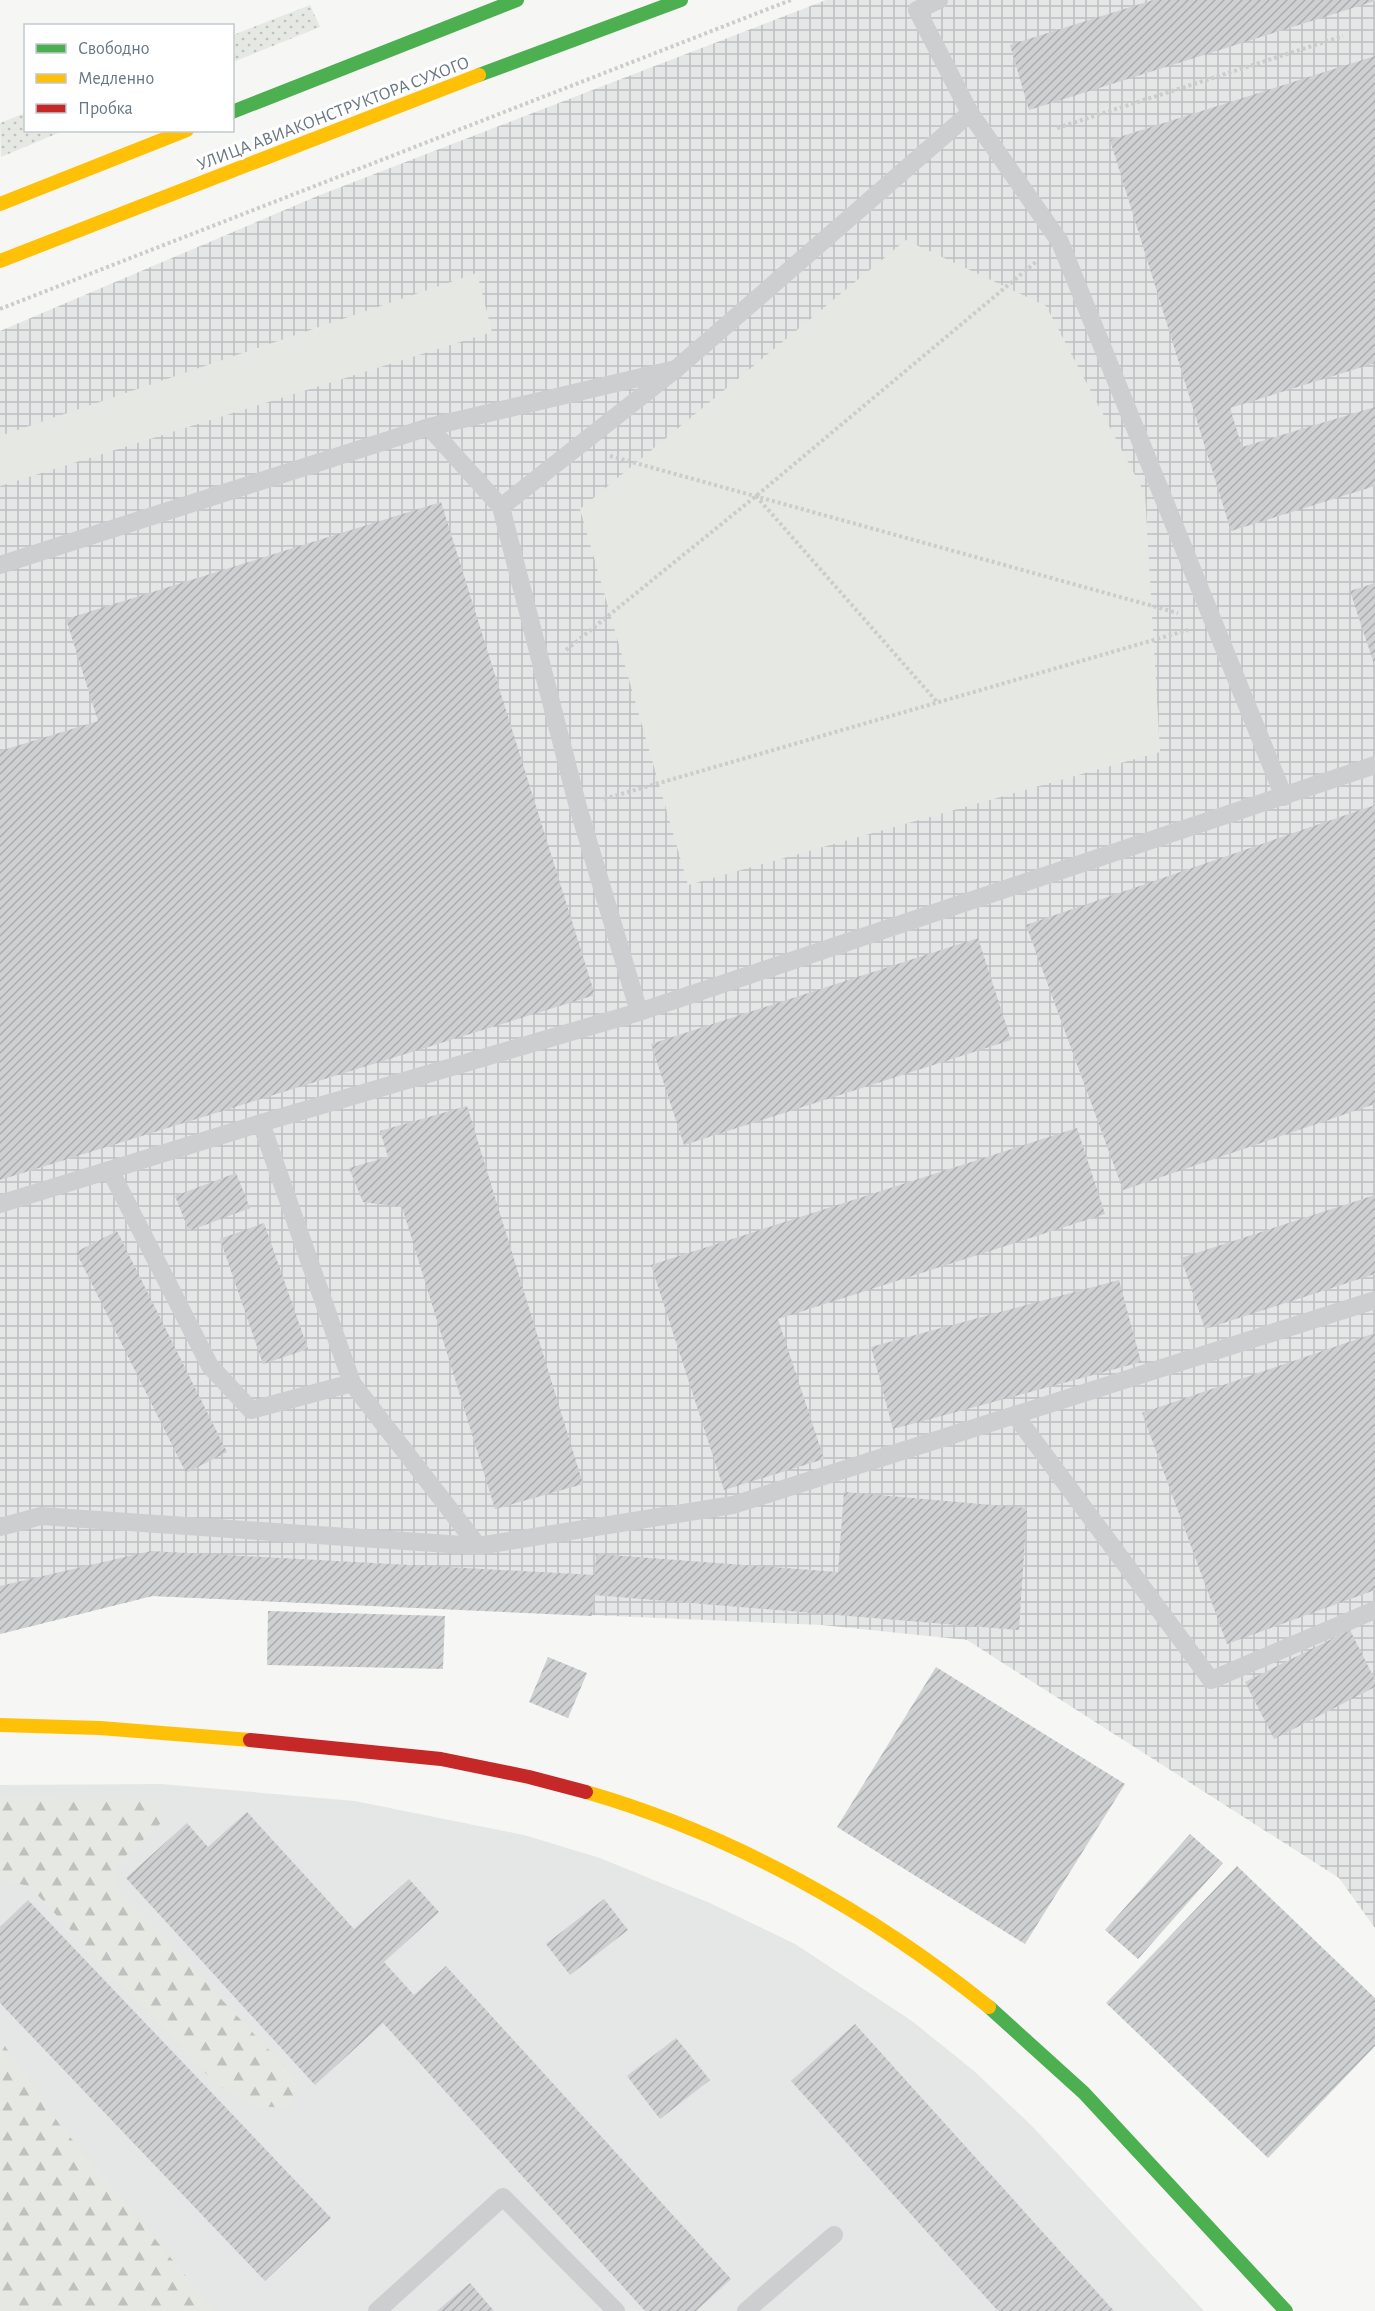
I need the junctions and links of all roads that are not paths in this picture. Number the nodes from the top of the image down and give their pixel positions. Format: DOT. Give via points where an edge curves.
graph roads {
  1 [pos="517,0"];
  2 [pos="681,0"];
  3 [pos="939,0"];
  4 [pos="234,111"];
  5 [pos="970,113"];
  6 [pos="182,132"];
  7 [pos="0,204"];
  8 [pos="0,261"];
  9 [pos="676,369"];
  10 [pos="429,427"];
  11 [pos="501,507"];
  12 [pos="0,565"];
  13 [pos="1375,765"];
  14 [pos="1284,797"];
  15 [pos="639,1012"];
  16 [pos="261,1123"];
  17 [pos="110,1170"];
  18 [pos="0,1204"];
  19 [pos="1375,1300"];
  20 [pos="352,1383"];
  21 [pos="1015,1415"];
  22 [pos="0,1527"];
  23 [pos="478,1546"];
  24 [pos="1375,1610"];
  25 [pos="0,1725"];
  26 [pos="834,2235"];
  27 [pos="377,2311"];
  28 [pos="616,2311"];
  29 [pos="746,2311"];
  30 [pos="1286,2311"];
  1 -- 4 [label="street, УЛИЦА АВИАКОНСТРУКТОРА СУХОГО"];
  2 -- 8 [label="street, УЛИЦА АВИАКОНСТРУКТОРА СУХОГО"];
  3 -- 5 [label="lane" via="917,10"];
  5 -- 9 [label="lane"];
  5 -- 14 [label="lane" via="1060,242"];
  6 -- 7 [label="street, УЛИЦА АВИАКОНСТРУКТОРА СУХОГО"];
  9 -- 10 [label="lane"];
  9 -- 11 [label="lane"];
  10 -- 11 [label="lane"];
  10 -- 12 [label="lane"];
  11 -- 15 [label="lane" via="578,807"];
  13 -- 14 [label="lane"];
  14 -- 15 [label="lane"];
  15 -- 16 [label="lane"];
  16 -- 17 [label="lane"];
  16 -- 20 [label="lane"];
  17 -- 18 [label="lane"];
  17 -- 20 [label="lane" via="210,1366 251,1410"];
  19 -- 21 [label="lane"];
  20 -- 23 [label="lane"];
  21 -- 23 [label="lane" via="733,1505"];
  21 -- 24 [label="lane" via="1210,1680"];
  22 -- 23 [label="lane" via="41,1516"];
  25 -- 30 [label="street" via="159,1731 464,1762 613,1801 701,1836 820,1891 952,1977 1082,2092"];
  26 -- 29 [label="lane"];
  27 -- 28 [label="lane" via="503,2197"];
}
